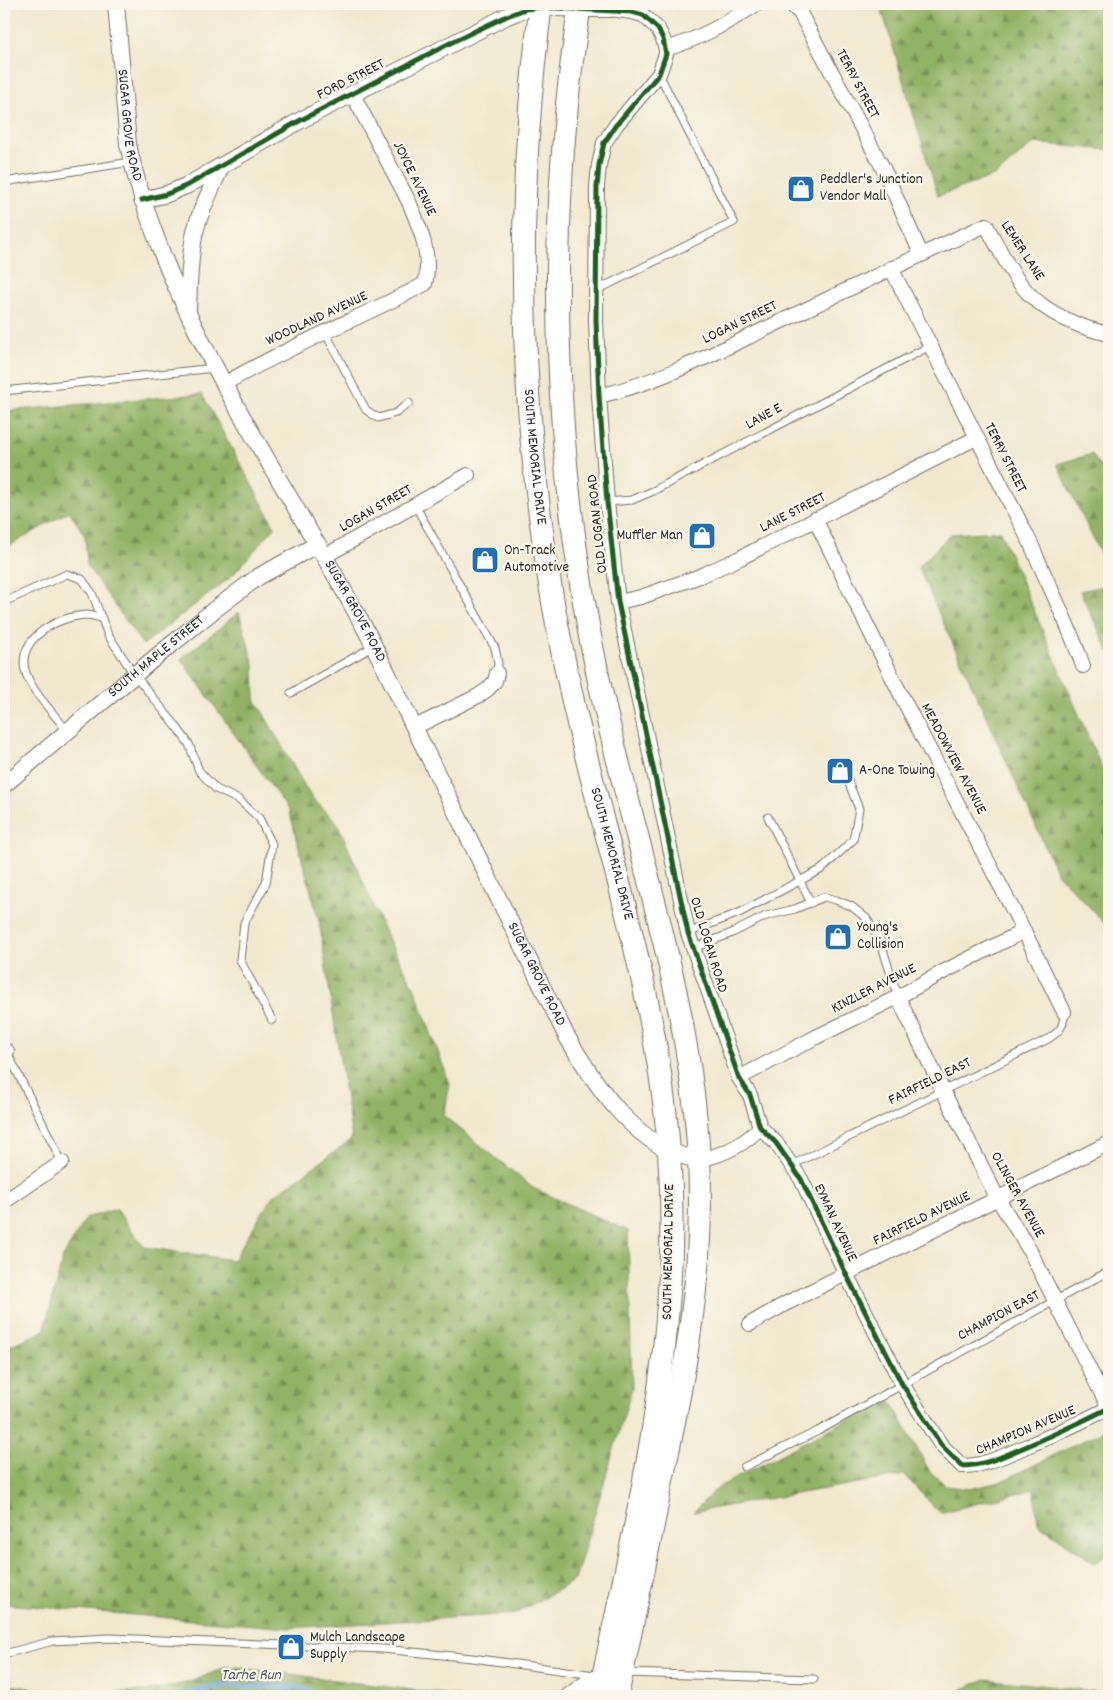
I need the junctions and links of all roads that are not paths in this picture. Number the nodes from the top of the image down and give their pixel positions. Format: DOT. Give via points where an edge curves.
graph roads {
  1 [pos="116,4"];
  2 [pos="757,4"];
  3 [pos="791,4"];
  4 [pos="540,5"];
  5 [pos="580,6"];
  6 [pos="610,6"];
  7 [pos="666,50"];
  8 [pos="659,74"];
  9 [pos="352,93"];
  10 [pos="132,162"];
  11 [pos="221,166"];
  12 [pos="4,182"];
  13 [pos="142,200"];
  14 [pos="922,254"];
  15 [pos="890,268"];
  16 [pos="425,284"];
  17 [pos="596,290"];
  18 [pos="188,313"];
  19 [pos="325,332"];
  20 [pos="1109,334"];
  21 [pos="930,346"];
  22 [pos="214,368"];
  23 [pos="224,384"];
  24 [pos="4,391"];
  25 [pos="599,396"];
  26 [pos="409,403"];
  27 [pos="976,438"];
  28 [pos="468,475"];
  29 [pos="607,502"];
  30 [pos="416,505"];
  31 [pos="815,520"];
  32 [pos="321,550"];
  33 [pos="4,602"];
  34 [pos="618,602"];
  35 [pos="101,618"];
  36 [pos="374,646"];
  37 [pos="1083,666"];
  38 [pos="497,673"];
  39 [pos="134,674"];
  40 [pos="291,693"];
  41 [pos="415,727"];
  42 [pos="68,731"];
  43 [pos="832,764"];
  44 [pos="4,785"];
  45 [pos="768,817"];
  46 [pos="799,881"];
  47 [pos="811,902"];
  48 [pos="1024,931"];
  49 [pos="688,933"];
  50 [pos="694,948"];
  51 [pos="898,997"];
  52 [pos="1064,1012"];
  53 [pos="272,1020"];
  54 [pos="5,1051"];
  55 [pos="739,1078"];
  56 [pos="943,1091"];
  57 [pos="760,1127"];
  58 [pos="1109,1143"];
  59 [pos="669,1151"];
  60 [pos="699,1160"];
  61 [pos="62,1162"];
  62 [pos="792,1165"];
  63 [pos="998,1199"];
  64 [pos="4,1202"];
  65 [pos="1109,1271"];
  66 [pos="846,1274"];
  67 [pos="1056,1302"];
  68 [pos="750,1324"];
  69 [pos="902,1384"];
  70 [pos="1109,1408"];
  71 [pos="744,1467"];
  72 [pos="4,1654"];
  73 [pos="814,1679"];
  74 [pos="608,1682"];
  75 [pos="569,1696"];
  76 [pos="618,1696"];
  1 -- 10 [label="street, SUGAR GROVE ROAD"];
  2 -- 7 [label="street" via="707,34"];
  3 -- 14 [label="street, TERRY STREET" via="800,13 857,118"];
  4 -- 5 [label="street, FORD STREET"];
  4 -- 9 [label="street, FORD STREET" via="507,16"];
  4 -- 59 [label="highway, SOUTH MEMORIAL DRIVE" via="533,67 524,240 527,377 534,465 560,640 655,1040"];
  5 -- 6 [label="street, FORD STREET"];
  5 -- 60 [label="highway, SOUTH MEMORIAL DRIVE" via="570,73 559,201 559,328 572,526 598,679 684,1036"];
  6 -- 7 [label="street" via="643,15 658,29"];
  7 -- 8 [label="street, OLD LOGAN ROAD"];
  8 -- 17 [label="street, OLD LOGAN ROAD" via="616,125 602,149 597,187"];
  8 -- 17 [label="lane" via="734,222"];
  9 -- 11 [label="street, FORD STREET"];
  9 -- 16 [label="street, JOYCE AVENUE" via="417,220 427,258"];
  10 -- 12 [label="lane"];
  10 -- 13 [label="street, SUGAR GROVE ROAD"];
  11 -- 13 [label="street, FORD STREET" via="188,185"];
  11 -- 18 [label="street" via="194,236"];
  13 -- 18 [label="street, SUGAR GROVE ROAD"];
  14 -- 15 [label="street, LOGAN STREET"];
  14 -- 20 [label="street, LEMER LANE" via="986,226 1014,274 1043,307"];
  15 -- 21 [label="street, TERRY STREET"];
  15 -- 25 [label="street, LOGAN STREET" via="683,369"];
  16 -- 19 [label="street, WOODLAND AVENUE"];
  17 -- 25 [label="street, OLD LOGAN ROAD"];
  18 -- 22 [label="street, SUGAR GROVE ROAD"];
  19 -- 23 [label="street, WOODLAND AVENUE"];
  19 -- 26 [label="lane" via="366,410 378,418 396,413"];
  21 -- 27 [label="street, TERRY STREET"];
  21 -- 29 [label="lane, LANE E" via="653,492 632,500"];
  22 -- 23 [label="street, SUGAR GROVE ROAD"];
  22 -- 24 [label="lane"];
  23 -- 32 [label="street, SUGAR GROVE ROAD"];
  25 -- 29 [label="street, OLD LOGAN ROAD"];
  27 -- 31 [label="street, LANE STREET"];
  27 -- 37 [label="street, TERRY STREET" via="1031,544"];
  28 -- 30 [label="street, LOGAN STREET"];
  29 -- 34 [label="street, OLD LOGAN ROAD"];
  30 -- 32 [label="street, LOGAN STREET"];
  30 -- 38 [label="lane" via="495,648"];
  31 -- 34 [label="street, LANE STREET" via="700,576"];
  31 -- 48 [label="street, MEADOWVIEW AVENUE" via="902,697"];
  32 -- 36 [label="street, SUGAR GROVE ROAD"];
  32 -- 39 [label="street, SOUTH MAPLE STREET" via="258,577"];
  33 -- 35 [label="lane" via="67,574 82,579 92,593"];
  34 -- 49 [label="street, OLD LOGAN ROAD"];
  35 -- 39 [label="lane" via="108,635"];
  35 -- 42 [label="lane" via="87,615 58,620 37,635 25,650 25,669 32,686"];
  36 -- 40 [label="lane"];
  36 -- 41 [label="street, SUGAR GROVE ROAD"];
  38 -- 41 [label="street" via="495,681 478,696"];
  39 -- 42 [label="street, SOUTH MAPLE STREET"];
  39 -- 53 [label="lane" via="189,744 199,771 216,789 239,800 259,818 272,844 266,883 244,923 240,960"];
  41 -- 59 [label="street, SUGAR GROVE ROAD" via="583,1065 626,1119"];
  42 -- 44 [label="street, SOUTH MAPLE STREET"];
  43 -- 46 [label="lane" via="848,781 859,809 853,840 822,870"];
  45 -- 46 [label="lane"];
  46 -- 47 [label="lane"];
  46 -- 49 [label="lane" via="741,912"];
  47 -- 50 [label="lane" via="795,910 766,916"];
  47 -- 51 [label="lane" via="824,897 836,900 851,906 866,918 880,940"];
  48 -- 51 [label="street, KINZLER AVENUE"];
  48 -- 52 [label="street, MEADOWVIEW AVENUE"];
  49 -- 50 [label="street, OLD LOGAN ROAD"];
  50 -- 55 [label="street, OLD LOGAN ROAD"];
  51 -- 55 [label="street, KINZLER AVENUE"];
  51 -- 56 [label="street, OLINGER AVENUE"];
  52 -- 56 [label="lane, FAIRFIELD EAST" via="1060,1031 1048,1039"];
  54 -- 61 [label="lane"];
  55 -- 57 [label="street, EYMAN AVENUE" via="750,1095"];
  56 -- 62 [label="lane, FAIRFIELD EAST"];
  56 -- 63 [label="street, OLINGER AVENUE"];
  57 -- 60 [label="street" via="741,1144 717,1156"];
  57 -- 62 [label="street, EYMAN AVENUE"];
  58 -- 63 [label="street, FAIRFIELD AVENUE"];
  59 -- 60 [label="street, SUGAR GROVE ROAD"];
  59 -- 74 [label="highway, SOUTH MEMORIAL DRIVE" via="672,1270 666,1337"];
  60 -- 74 [label="highway, SOUTH MEMORIAL DRIVE" via="699,1245 694,1312 681,1389"];
  61 -- 64 [label="street"];
  62 -- 66 [label="street, EYMAN AVENUE"];
  63 -- 66 [label="street, FAIRFIELD AVENUE"];
  63 -- 67 [label="street, OLINGER AVENUE"];
  65 -- 67 [label="lane, CHAMPION EAST"];
  66 -- 68 [label="street, FAIRFIELD AVENUE"];
  66 -- 69 [label="street, EYMAN AVENUE"];
  67 -- 69 [label="lane, CHAMPION EAST"];
  67 -- 70 [label="street, OLINGER AVENUE"];
  69 -- 70 [label="street, CHAMPION AVENUE" via="946,1452 962,1466 985,1464"];
  69 -- 71 [label="lane" via="818,1431"];
  72 -- 74 [label="lane" via="53,1641 110,1638 383,1649 472,1658"];
  73 -- 74 [label="lane"];
  74 -- 75 [label="street" via="584,1685"];
  74 -- 76 [label="highway, SOUTH MEMORIAL DRIVE"];
}
